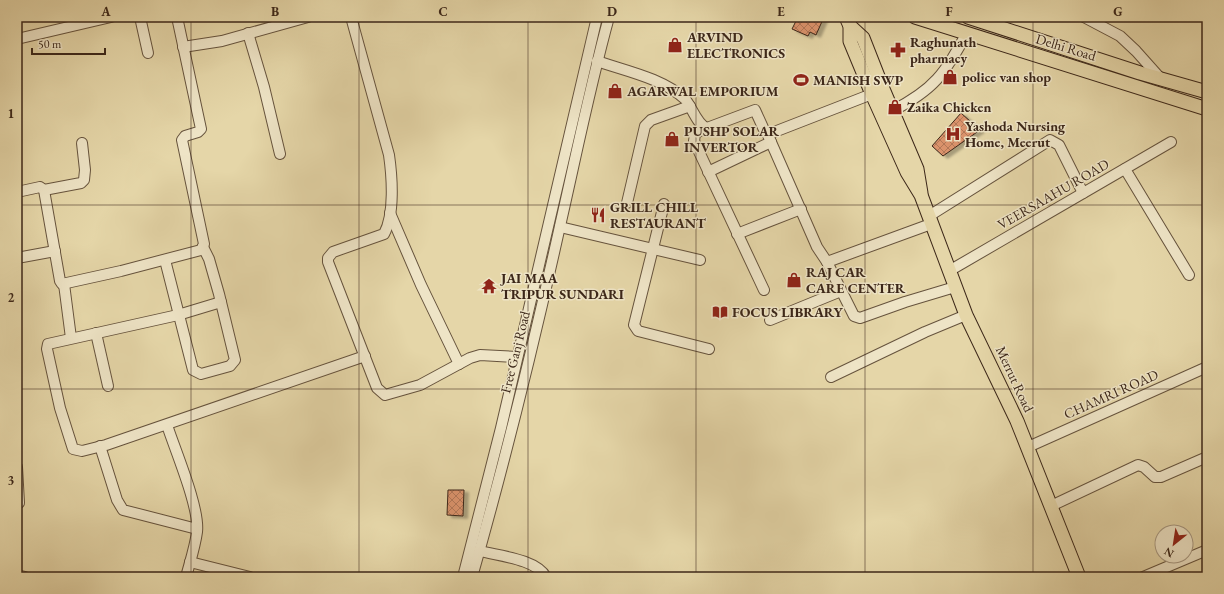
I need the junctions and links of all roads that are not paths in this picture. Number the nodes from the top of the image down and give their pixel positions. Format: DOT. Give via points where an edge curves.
graph roads {
  1 [pos="107,17"];
  2 [pos="140,17"];
  3 [pos="177,17"];
  4 [pos="308,17"];
  5 [pos="351,17"];
  6 [pos="597,17"];
  7 [pos="610,17"];
  8 [pos="915,17"];
  9 [pos="968,17"];
  10 [pos="1084,17"];
  11 [pos="276,21"];
  12 [pos="848,22"];
  13 [pos="248,33"];
  14 [pos="967,33"];
  15 [pos="17,39"];
  16 [pos="183,47"];
  17 [pos="148,53"];
  18 [pos="597,61"];
  19 [pos="1168,81"];
  20 [pos="1207,92"];
  21 [pos="872,94"];
  22 [pos="1170,97"];
  23 [pos="690,106"];
  24 [pos="1207,108"];
  25 [pos="892,111"];
  26 [pos="704,128"];
  27 [pos="769,138"];
  28 [pos="1171,142"];
  29 [pos="82,143"];
  30 [pos="280,154"];
  31 [pos="1125,169"];
  32 [pos="708,172"];
  33 [pos="44,190"];
  34 [pos="17,192"];
  35 [pos="1083,193"];
  36 [pos="921,195"];
  37 [pos="628,203"];
  38 [pos="664,204"];
  39 [pos="801,209"];
  40 [pos="389,212"];
  41 [pos="930,220"];
  42 [pos="560,227"];
  43 [pos="737,234"];
  44 [pos="203,248"];
  45 [pos="653,249"];
  46 [pos="55,251"];
  47 [pos="17,258"];
  48 [pos="165,260"];
  49 [pos="700,260"];
  50 [pos="827,262"];
  51 [pos="950,271"];
  52 [pos="1189,275"];
  53 [pos="64,284"];
  54 [pos="955,287"];
  55 [pos="764,290"];
  56 [pos="841,291"];
  57 [pos="222,302"];
  58 [pos="178,315"];
  59 [pos="966,315"];
  60 [pos="770,320"];
  61 [pos="96,333"];
  62 [pos="72,338"];
  63 [pos="709,349"];
  64 [pos="365,356"];
  65 [pos="517,357"];
  66 [pos="459,364"];
  67 [pos="1207,368"];
  68 [pos="831,377"];
  69 [pos="108,386"];
  70 [pos="167,425"];
  71 [pos="100,446"];
  72 [pos="1028,447"];
  73 [pos="1207,457"];
  74 [pos="17,467"];
  75 [pos="19,503"];
  76 [pos="1051,506"];
  77 [pos="197,529"];
  78 [pos="1207,550"];
  79 [pos="480,551"];
  80 [pos="190,562"];
  81 [pos="17,575"];
  82 [pos="25,577"];
  83 [pos="186,577"];
  84 [pos="250,577"];
  85 [pos="463,577"];
  86 [pos="472,577"];
  87 [pos="546,577"];
  88 [pos="1079,577"];
  89 [pos="1143,577"];
  1 -- 15 [label="street"];
  2 -- 17 [label="street"];
  3 -- 16 [label="street"];
  4 -- 11 [label="street"];
  5 -- 40 [label="street" via="389,155 392,184"];
  6 -- 65 [label="street"];
  7 -- 18 [label="street, Free Ganj Road"];
  8 -- 14 [label="main road, Delhi Road"];
  9 -- 19 [label="main road, Delhi Road"];
  10 -- 19 [label="street" via="1120,36"];
  11 -- 13 [label="street"];
  12 -- 21 [label="main road, Merrut Road" via="850,41"];
  12 -- 25 [label="main road, Merrut Road" via="863,38"];
  13 -- 16 [label="street" via="222,41"];
  13 -- 30 [label="street"];
  14 -- 22 [label="main road, Delhi Road"];
  14 -- 25 [label="street" via="937,80 916,98"];
  16 -- 44 [label="street" via="201,129 182,140"];
  18 -- 23 [label="street" via="659,83 676,93"];
  18 -- 42 [label="street, Free Ganj Road"];
  19 -- 20 [label="main road, Delhi Road"];
  19 -- 22 [label="main road"];
  21 -- 27 [label="street"];
  21 -- 36 [label="main road, Merrut Road" via="907,172"];
  22 -- 24 [label="main road, Delhi Road"];
  23 -- 26 [label="street"];
  23 -- 37 [label="street" via="652,120 645,126"];
  25 -- 36 [label="main road, Merrut Road" via="918,169"];
  26 -- 27 [label="street" via="755,110"];
  26 -- 32 [label="street" via="695,134 694,141"];
  27 -- 32 [label="street"];
  27 -- 39 [label="street"];
  28 -- 31 [label="street, VEERSAAHU ROAD"];
  29 -- 33 [label="street" via="84,180 81,183"];
  31 -- 35 [label="street, VEERSAAHU ROAD"];
  31 -- 52 [label="street"];
  32 -- 43 [label="street"];
  33 -- 34 [label="street" via="40,187"];
  33 -- 46 [label="street"];
  35 -- 41 [label="street" via="1059,145 1050,140"];
  35 -- 51 [label="street, VEERSAAHU ROAD"];
  36 -- 41 [label="main road, Merrut Road"];
  38 -- 45 [label="street"];
  39 -- 43 [label="street"];
  39 -- 50 [label="street" via="817,247"];
  40 -- 64 [label="street" via="386,231 382,236 333,252 328,258"];
  40 -- 66 [label="street"];
  41 -- 50 [label="street"];
  41 -- 51 [label="main road, Merrut Road"];
  42 -- 45 [label="street"];
  42 -- 79 [label="street, Free Ganj Road"];
  43 -- 55 [label="street"];
  44 -- 48 [label="street"];
  44 -- 57 [label="street" via="209,259"];
  45 -- 49 [label="street"];
  45 -- 63 [label="street" via="635,328 638,331"];
  46 -- 47 [label="street"];
  46 -- 53 [label="street" via="60,282"];
  48 -- 53 [label="street"];
  48 -- 58 [label="street"];
  50 -- 56 [label="street"];
  51 -- 54 [label="main road, Merrut Road"];
  53 -- 62 [label="street"];
  54 -- 56 [label="street" via="860,318 854,316"];
  54 -- 59 [label="main road, Merrut Road"];
  56 -- 60 [label="street"];
  57 -- 58 [label="street"];
  57 -- 58 [label="street" via="235,360 230,366 201,374 195,372"];
  58 -- 61 [label="street"];
  59 -- 68 [label="street"];
  59 -- 72 [label="main road, Merrut Road"];
  61 -- 62 [label="street"];
  61 -- 69 [label="street"];
  62 -- 71 [label="street" via="47,345 60,408 73,449 78,451"];
  64 -- 66 [label="street" via="377,388 385,395 420,385"];
  64 -- 70 [label="street"];
  65 -- 66 [label="street" via="480,355"];
  65 -- 85 [label="street"];
  67 -- 72 [label="street, CHAMRI ROAD"];
  70 -- 71 [label="street"];
  70 -- 77 [label="street" via="192,499"];
  71 -- 77 [label="street" via="117,500 123,510"];
  72 -- 76 [label="main road, Merrut Road"];
  73 -- 76 [label="street" via="1161,477 1155,477 1138,465"];
  74 -- 75 [label="street"];
  76 -- 88 [label="main road, Merrut Road"];
  77 -- 80 [label="street"];
  78 -- 89 [label="street"];
  79 -- 86 [label="street, Free Ganj Road"];
  79 -- 87 [label="street" via="526,562 538,567"];
  80 -- 83 [label="street"];
  80 -- 84 [label="street"];
  81 -- 82 [label="street"];
}
